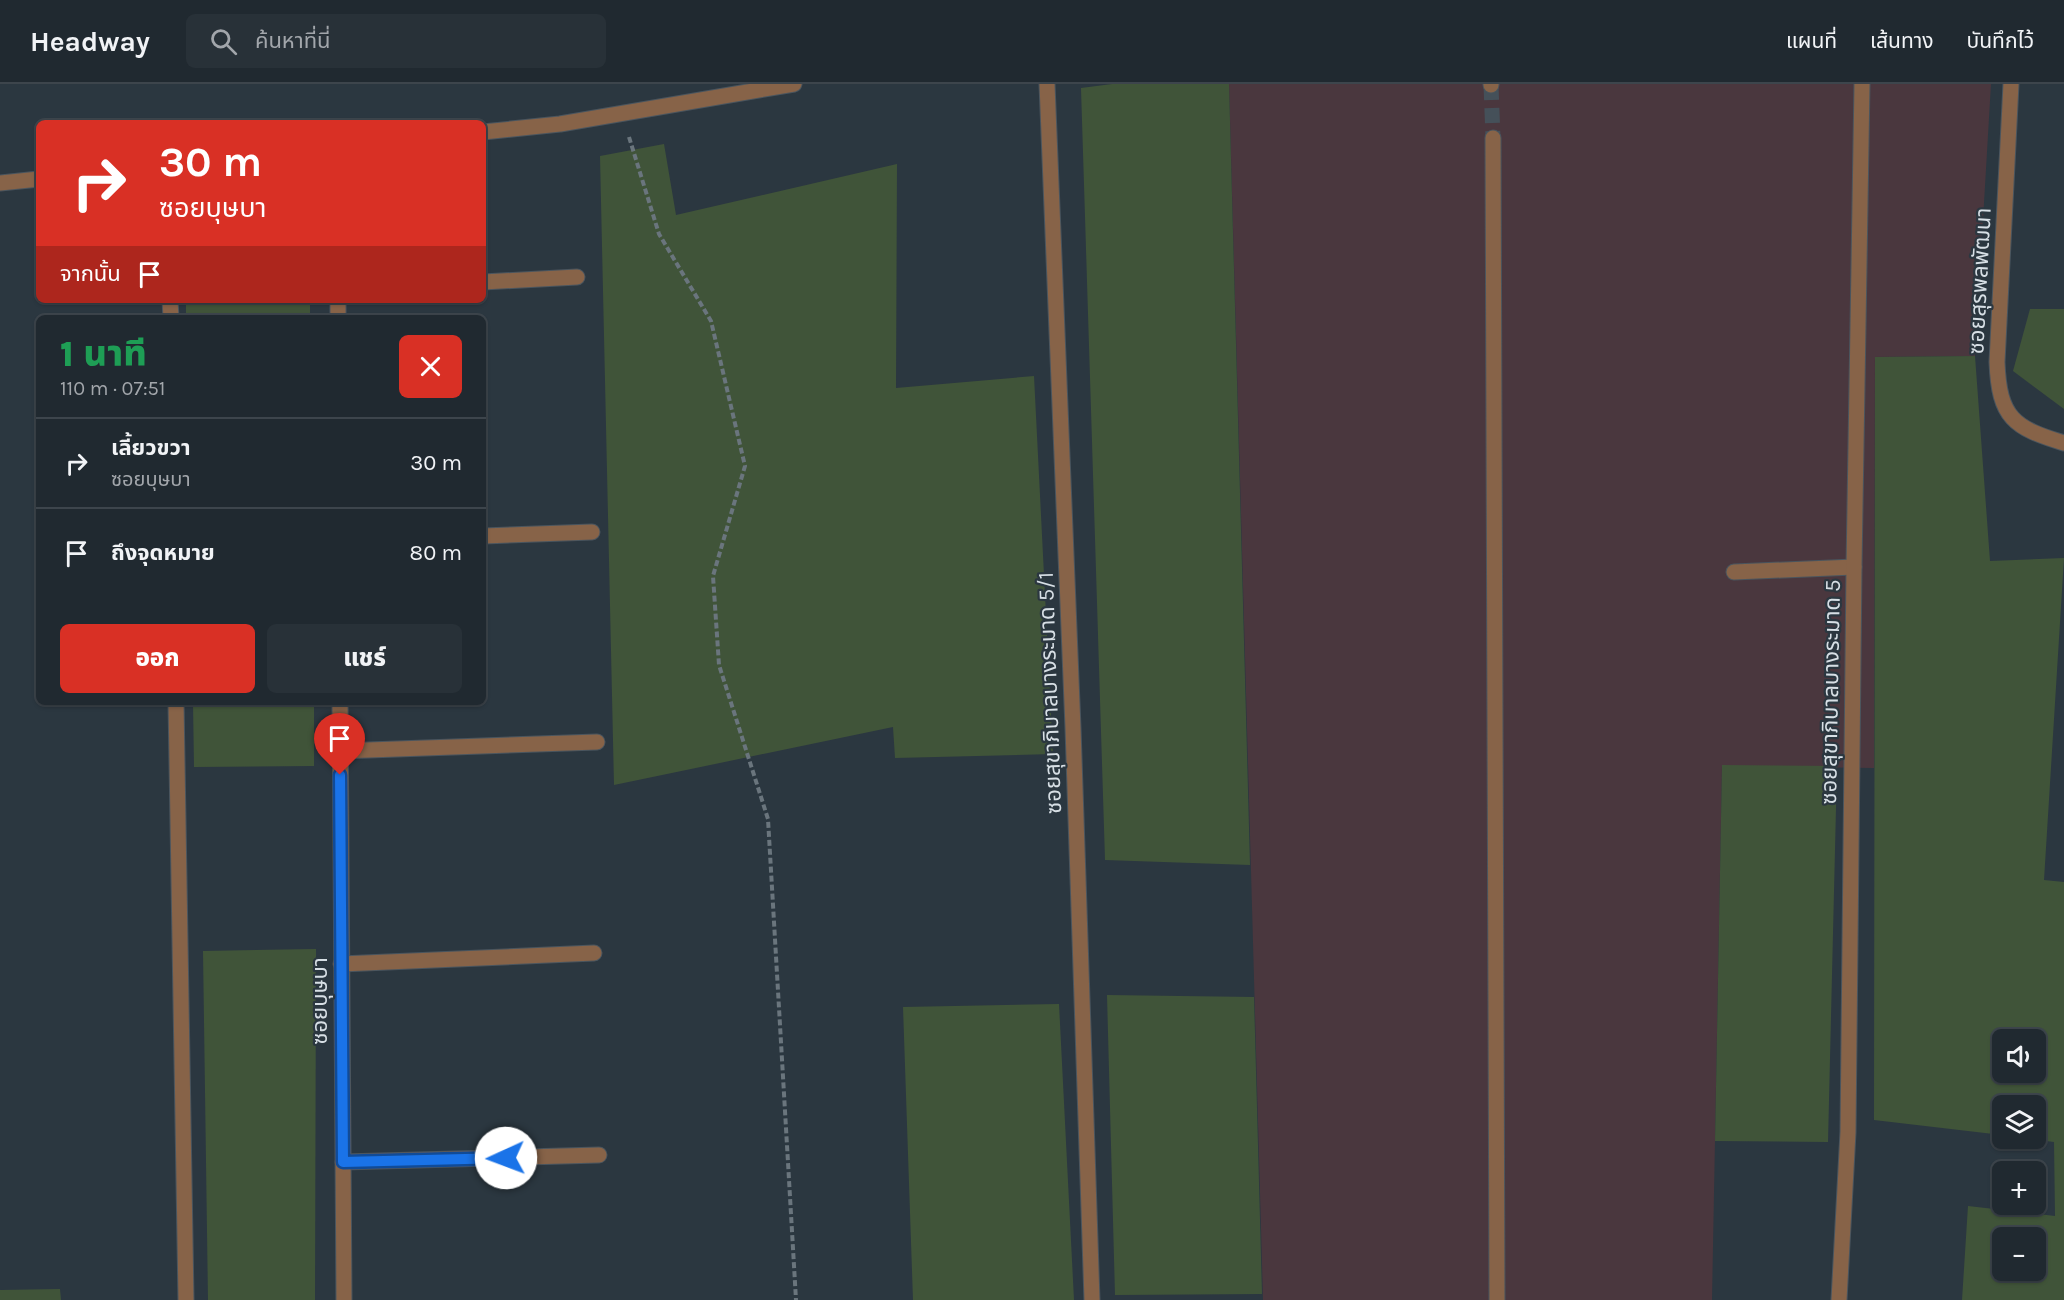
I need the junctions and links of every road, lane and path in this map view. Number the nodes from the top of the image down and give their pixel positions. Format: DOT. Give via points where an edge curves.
graph roads {
  1 [pos="1047,84"];
  2 [pos="1862,84"];
  3 [pos="2011,84"];
  4 [pos="785,85"];
  5 [pos="623,113"];
  6 [pos="486,132"];
  7 [pos="1493,138"];
  8 [pos="36,179"];
  9 [pos="0,183"];
  10 [pos="577,277"];
  11 [pos="486,282"];
  12 [pos="2064,443"];
  13 [pos="592,532"];
  14 [pos="486,536"];
  15 [pos="1854,567"];
  16 [pos="1734,572"];
  17 [pos="177,705"];
  18 [pos="340,705"];
  19 [pos="597,742"];
  20 [pos="340,751"];
  21 [pos="594,953"];
  22 [pos="341,964"];
  23 [pos="599,1155"];
  24 [pos="343,1162"];
  25 [pos="186,1300"];
  26 [pos="344,1300"];
  27 [pos="796,1300"];
  28 [pos="1092,1300"];
  29 [pos="1497,1300"];
  30 [pos="1839,1300"];
  1 -- 28 [label="street, ซอยสุขาภิบาลบางระมาด 5/1"];
  2 -- 15 [label="street, ซอยสุขาภิบาลบางระมาด 5"];
  3 -- 12 [label="street, ซอยสุรพลพัฒนา" via="1998,385 2015,422 2034,434"];
  4 -- 5 [label="street"];
  5 -- 6 [label="street"];
  5 -- 27 [label="path" via="659,234 711,321 745,466 713,576 719,665 768,819"];
  7 -- 29 [label="street"];
  8 -- 9 [label="street"];
  10 -- 11 [label="street"];
  13 -- 14 [label="street"];
  15 -- 16 [label="street"];
  15 -- 30 [label="street, ซอยสุขาภิบาลบางระมาด 5" via="1848,1132"];
  17 -- 25 [label="street"];
  18 -- 20 [label="street, ซอยบุษบา"];
  19 -- 20 [label="street"];
  20 -- 22 [label="street, ซอยบุษบา"];
  21 -- 22 [label="street"];
  22 -- 24 [label="street, ซอยบุษบา"];
  23 -- 24 [label="street"];
  24 -- 26 [label="street, ซอยบุษบา"];
}
